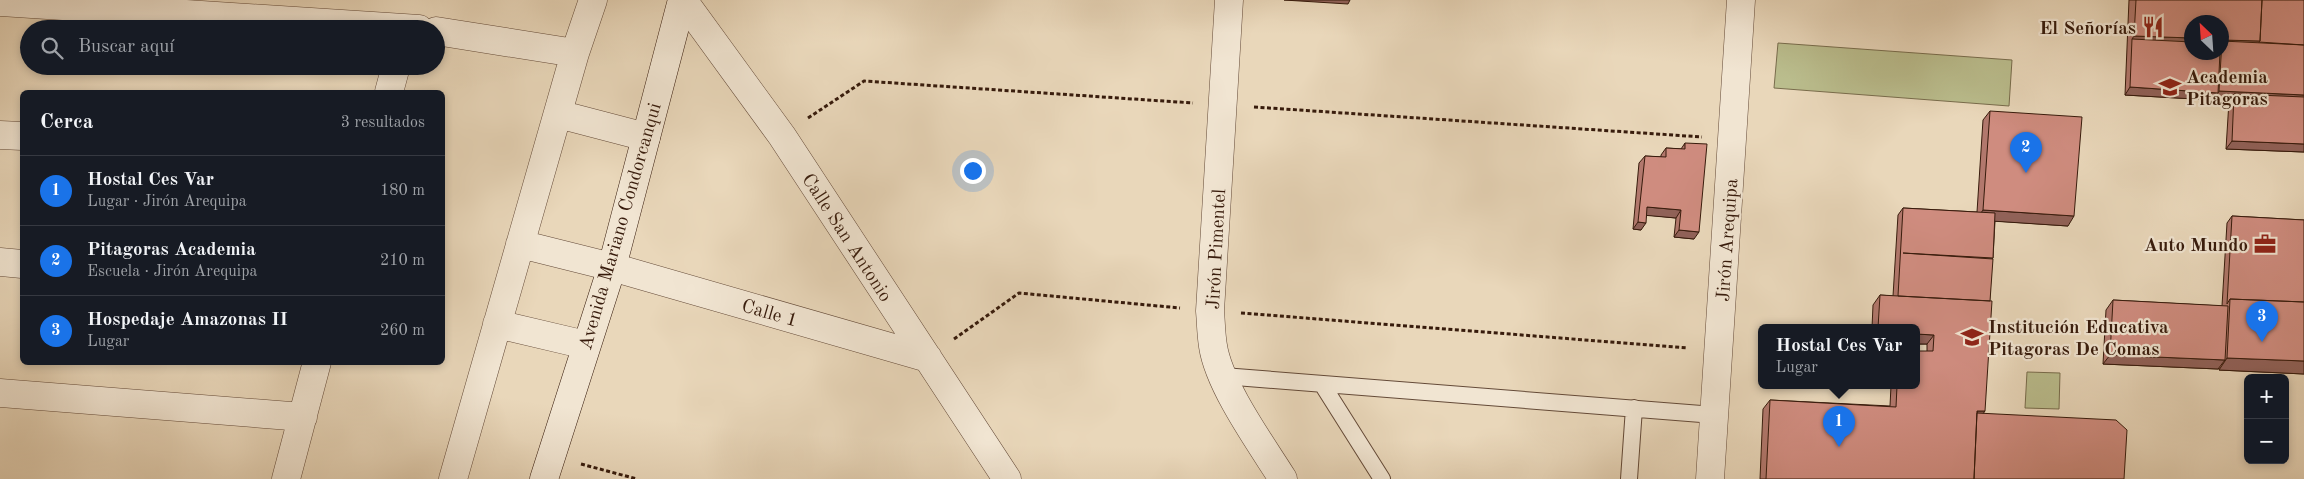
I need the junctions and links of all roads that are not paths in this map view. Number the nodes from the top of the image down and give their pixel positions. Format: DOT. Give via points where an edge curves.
graph roads {
  1 [pos="593,0"];
  2 [pos="682,0"];
  3 [pos="1229,0"];
  4 [pos="1741,0"];
  5 [pos="0,2"];
  6 [pos="285,20"];
  7 [pos="445,33"];
  8 [pos="575,53"];
  9 [pos="394,75"];
  10 [pos="390,90"];
  11 [pos="558,114"];
  12 [pos="0,135"];
  13 [pos="20,136"];
  14 [pos="646,137"];
  15 [pos="520,244"];
  16 [pos="0,262"];
  17 [pos="20,264"];
  18 [pos="612,267"];
  19 [pos="497,324"];
  20 [pos="586,345"];
  21 [pos="928,358"];
  22 [pos="316,365"];
  23 [pos="1223,376"];
  24 [pos="1322,384"];
  25 [pos="0,393"];
  26 [pos="1634,408"];
  27 [pos="1714,415"];
  28 [pos="302,417"];
  29 [pos="547,467"];
  30 [pos="286,479"];
  31 [pos="453,479"];
  32 [pos="1007,479"];
  33 [pos="1283,479"];
  34 [pos="1382,479"];
  35 [pos="1629,479"];
  36 [pos="1710,479"];
  1 -- 8 [label="street"];
  2 -- 14 [label="street, Avenida Mariano Condorcanqui"];
  2 -- 21 [label="street, Calle San Antonio" via="782,136"];
  3 -- 23 [label="street, Jirón Pimentel" via="1210,311 1213,347"];
  4 -- 27 [label="street, Jirón Arequipa"];
  5 -- 6 [label="street"];
  7 -- 8 [label="street"];
  8 -- 11 [label="street"];
  9 -- 10 [label="street"];
  11 -- 14 [label="street"];
  11 -- 15 [label="street"];
  12 -- 13 [label="street"];
  14 -- 18 [label="street, Avenida Mariano Condorcanqui"];
  15 -- 18 [label="street, Calle 1"];
  15 -- 19 [label="street"];
  16 -- 17 [label="street"];
  18 -- 20 [label="street, Avenida Mariano Condorcanqui"];
  18 -- 21 [label="street, Calle 1"];
  19 -- 20 [label="street"];
  19 -- 31 [label="street"];
  20 -- 29 [label="street, Avenida Mariano Condorcanqui"];
  21 -- 32 [label="street, Calle San Antonio"];
  22 -- 28 [label="street"];
  23 -- 24 [label="lane"];
  23 -- 33 [label="street, Jirón Pimentel" via="1241,413"];
  24 -- 26 [label="lane"];
  24 -- 34 [label="lane"];
  25 -- 28 [label="street"];
  26 -- 27 [label="lane"];
  26 -- 35 [label="lane"];
  27 -- 36 [label="street, Jirón Arequipa"];
  28 -- 30 [label="street"];
}
